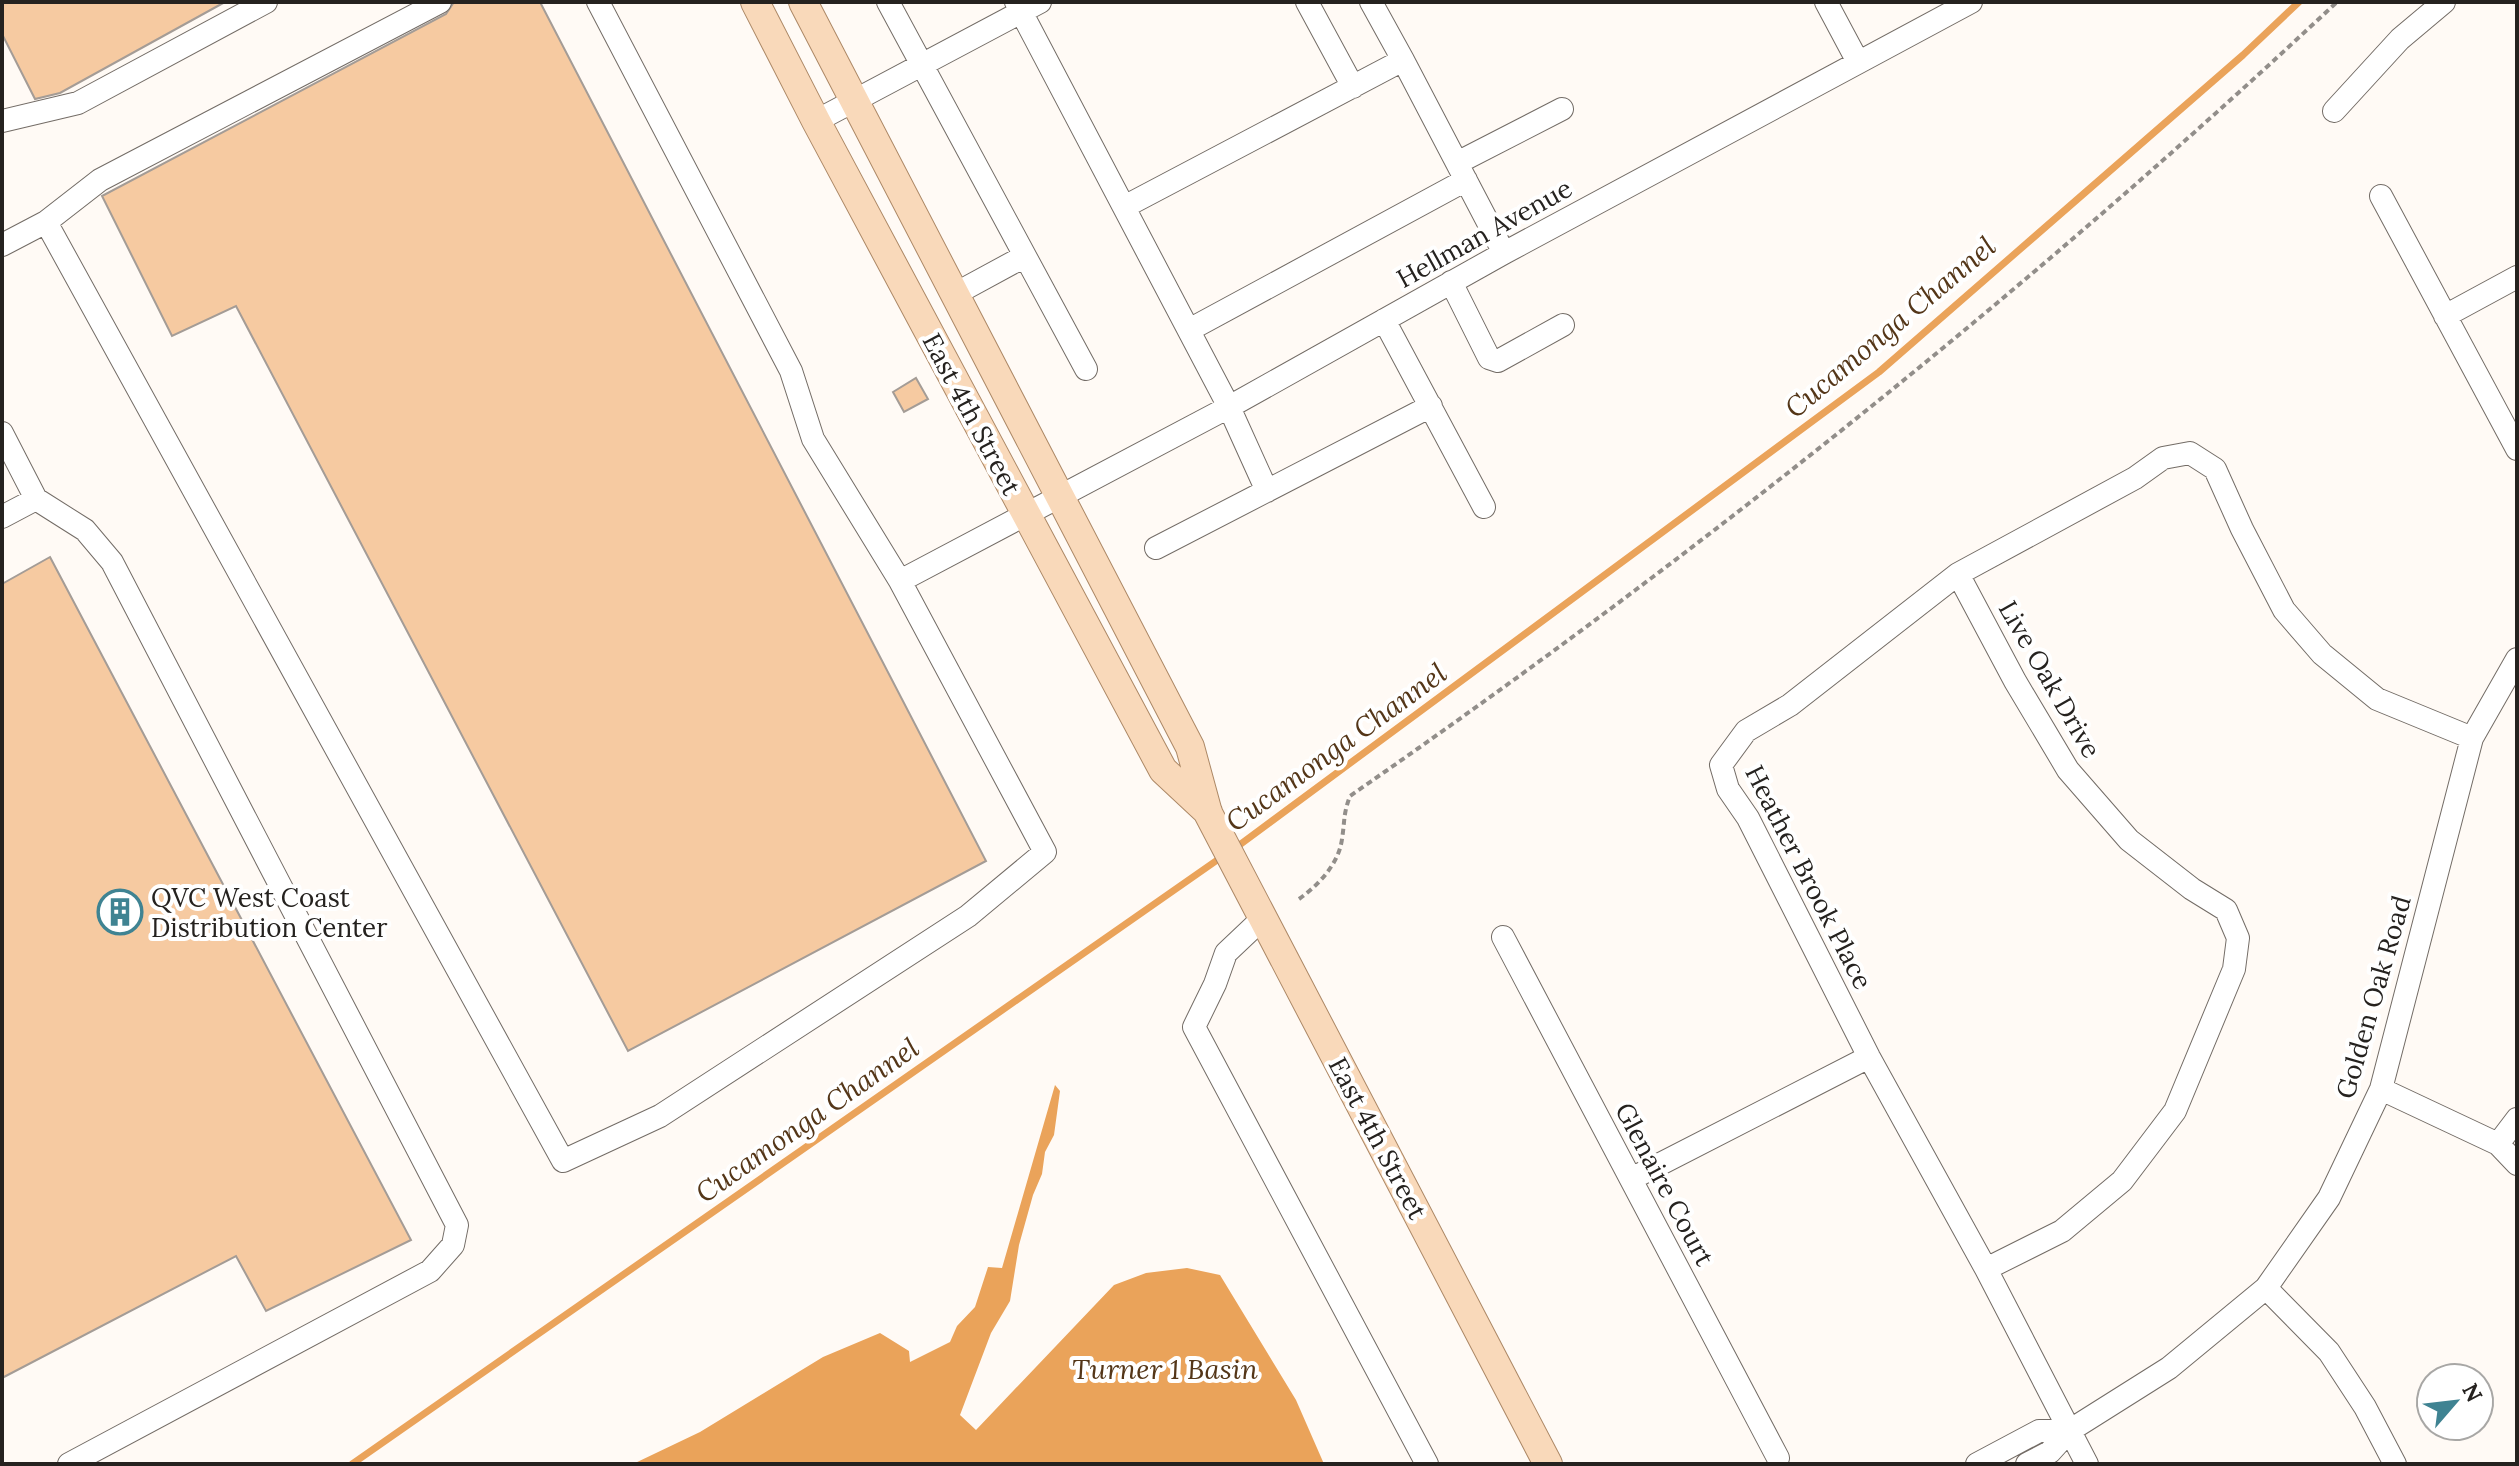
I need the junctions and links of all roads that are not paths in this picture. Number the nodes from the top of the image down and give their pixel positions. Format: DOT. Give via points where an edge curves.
graph roads {
  1 [pos="266,2"];
  2 [pos="440,2"];
  3 [pos="598,2"];
  4 [pos="755,2"];
  5 [pos="803,2"];
  6 [pos="888,2"];
  7 [pos="1307,2"];
  8 [pos="1371,2"];
  9 [pos="1826,2"];
  10 [pos="1971,2"];
  11 [pos="2444,2"];
  12 [pos="1026,5"];
  13 [pos="1403,60"];
  14 [pos="1858,62"];
  15 [pos="923,66"];
  16 [pos="1353,87"];
  17 [pos="855,101"];
  18 [pos="1562,109"];
  19 [pos="2334,111"];
  20 [pos="2,121"];
  21 [pos="816,121"];
  22 [pos="1461,171"];
  23 [pos="2381,196"];
  24 [pos="1124,207"];
  25 [pos="46,222"];
  26 [pos="2,245"];
  27 [pos="1504,253"];
  28 [pos="1025,256"];
  29 [pos="2517,277"];
  30 [pos="1451,282"];
  31 [pos="955,294"];
  32 [pos="2445,316"];
  33 [pos="1384,320"];
  34 [pos="1563,325"];
  35 [pos="1189,330"];
  36 [pos="1086,369"];
  37 [pos="1431,406"];
  38 [pos="1229,407"];
  39 [pos="2,433"];
  40 [pos="2517,449"];
  41 [pos="1267,491"];
  42 [pos="1060,494"];
  43 [pos="36,499"];
  44 [pos="1484,507"];
  45 [pos="1024,513"];
  46 [pos="2,517"];
  47 [pos="1156,548"];
  48 [pos="1958,574"];
  49 [pos="900,581"];
  50 [pos="2517,659"];
  51 [pos="2472,738"];
  52 [pos="1208,813"];
  53 [pos="1263,918"];
  54 [pos="1503,937"];
  55 [pos="1869,1057"];
  56 [pos="2381,1089"];
  57 [pos="2517,1119"];
  58 [pos="2498,1144"];
  59 [pos="2517,1164"];
  60 [pos="1631,1179"];
  61 [pos="1986,1269"];
  62 [pos="2266,1288"];
  63 [pos="2069,1431"];
  64 [pos="1778,1458"];
  65 [pos="69,1464"];
  66 [pos="1427,1464"];
  67 [pos="1548,1464"];
  68 [pos="1977,1464"];
  69 [pos="2027,1464"];
  70 [pos="2087,1464"];
  71 [pos="2395,1464"];
  1 -- 20 [label="street" via="78,103"];
  2 -- 25 [label="street" via="100,180"];
  3 -- 49 [label="street" via="791,371 813,439"];
  4 -- 21 [label="main road, East 4th Street"];
  5 -- 17 [label="main road, East 4th Street"];
  6 -- 15 [label="street"];
  7 -- 16 [label="street"];
  8 -- 13 [label="street"];
  9 -- 14 [label="street"];
  10 -- 14 [label="street, Hellman Avenue"];
  11 -- 19 [label="street" via="2400,39"];
  12 -- 15 [label="street"];
  12 -- 24 [label="street"];
  13 -- 16 [label="street"];
  13 -- 22 [label="street"];
  14 -- 27 [label="street, Hellman Avenue"];
  15 -- 17 [label="street"];
  15 -- 28 [label="street"];
  16 -- 24 [label="street"];
  17 -- 21 [label="street"];
  17 -- 31 [label="main road, East 4th Street"];
  18 -- 22 [label="street"];
  21 -- 45 [label="main road, East 4th Street"];
  22 -- 27 [label="street"];
  22 -- 35 [label="street"];
  23 -- 32 [label="street"];
  24 -- 35 [label="street"];
  25 -- 26 [label="street"];
  25 -- 49 [label="street" via="563,1161 660,1116 968,916 1045,852"];
  27 -- 30 [label="street, Hellman Avenue"];
  28 -- 31 [label="street"];
  28 -- 36 [label="street"];
  29 -- 32 [label="street"];
  30 -- 33 [label="street, Hellman Avenue"];
  30 -- 34 [label="street" via="1489,358 1498,361"];
  31 -- 42 [label="main road, East 4th Street"];
  32 -- 40 [label="street"];
  33 -- 37 [label="street"];
  33 -- 38 [label="street, Hellman Avenue"];
  35 -- 38 [label="street"];
  37 -- 41 [label="street"];
  37 -- 44 [label="street"];
  38 -- 41 [label="street"];
  38 -- 42 [label="street, Hellman Avenue"];
  39 -- 43 [label="street"];
  41 -- 47 [label="street"];
  42 -- 45 [label="street, Hellman Avenue"];
  42 -- 52 [label="main road, East 4th Street" via="1190,747"];
  43 -- 46 [label="street"];
  43 -- 65 [label="street" via="85,530 112,562 457,1225 453,1245 430,1271"];
  45 -- 49 [label="street, Hellman Avenue"];
  45 -- 52 [label="main road, East 4th Street" via="1163,770"];
  48 -- 51 [label="street, Heather Brook Place" via="2163,458 2190,453 2215,469 2284,610 2322,654 2377,699"];
  48 -- 55 [label="street, Heather Brook Place" via="1790,705 1746,731 1721,765 1728,789 1748,818"];
  48 -- 61 [label="street, Live Oak Drive" via="2068,770 2129,840 2226,910 2238,938 2234,969 2175,1111 2122,1181 2062,1231"];
  50 -- 51 [label="street, Golden Oak Road"];
  51 -- 56 [label="street, Golden Oak Road"];
  52 -- 53 [label="main road, East 4th Street"];
  53 -- 66 [label="street" via="1226,953 1194,1027"];
  53 -- 67 [label="main road, East 4th Street"];
  54 -- 60 [label="street, Glenaire Court"];
  55 -- 60 [label="street"];
  55 -- 61 [label="street, Heather Brook Place"];
  56 -- 58 [label="street"];
  56 -- 62 [label="street, Golden Oak Road" via="2329,1198"];
  57 -- 58 [label="street"];
  58 -- 59 [label="street"];
  60 -- 64 [label="street, Glenaire Court"];
  61 -- 63 [label="street, Heather Brook Place"];
  62 -- 63 [label="street, Golden Oak Road" via="2169,1368"];
  62 -- 71 [label="street" via="2329,1352"];
  63 -- 68 [label="street, Golden Oak Road" via="2039,1431"];
  63 -- 69 [label="street, Golden Oak Road" via="2050,1452"];
  63 -- 70 [label="street, Heather Brook Place"];
}
